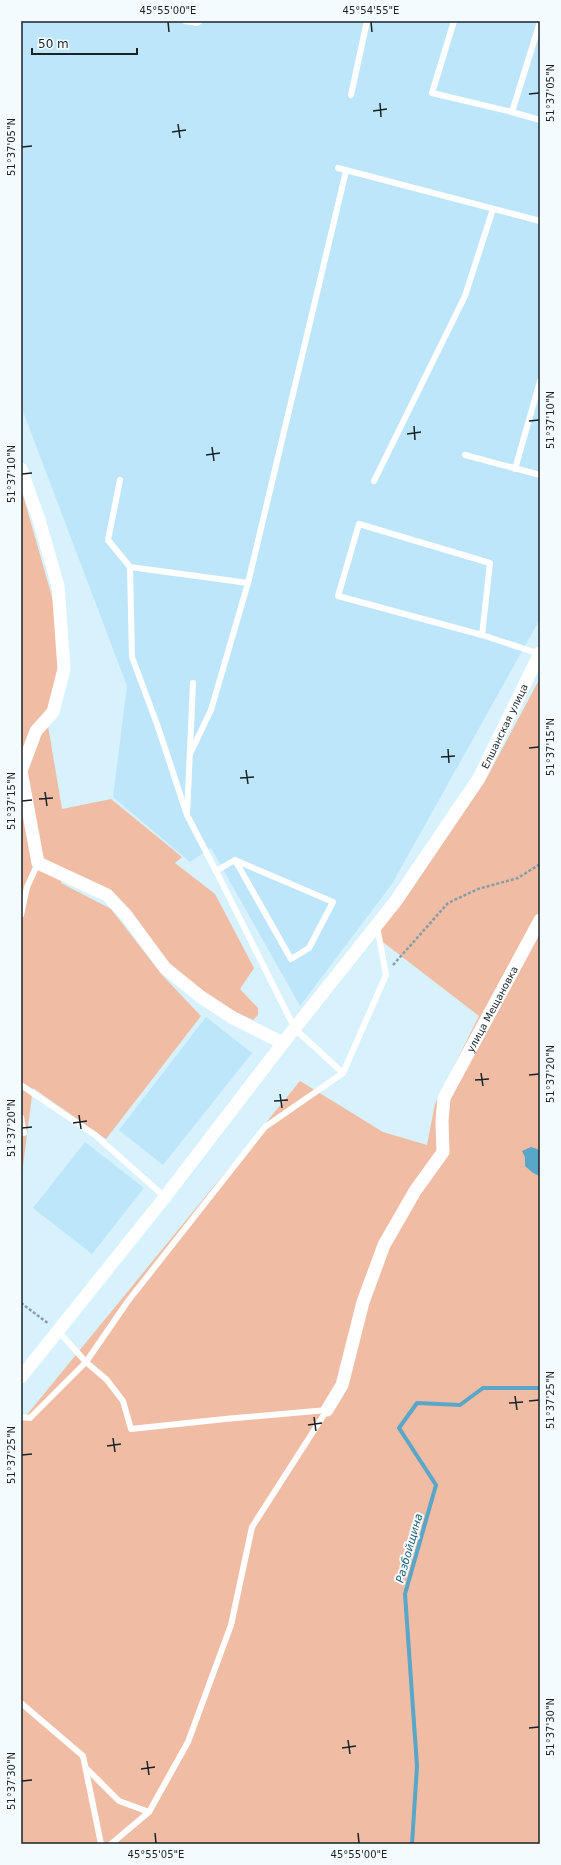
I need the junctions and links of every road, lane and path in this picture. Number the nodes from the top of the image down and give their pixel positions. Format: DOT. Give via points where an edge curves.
graph roads {
  1 [pos="185,21"];
  2 [pos="200,21"];
  3 [pos="367,21"];
  4 [pos="454,21"];
  5 [pos="540,22"];
  6 [pos="351,95"];
  7 [pos="512,112"];
  8 [pos="540,120"];
  9 [pos="338,168"];
  10 [pos="346,171"];
  11 [pos="493,209"];
  12 [pos="540,221"];
  13 [pos="540,381"];
  14 [pos="465,455"];
  15 [pos="21,469"];
  16 [pos="515,469"];
  17 [pos="540,475"];
  18 [pos="120,480"];
  19 [pos="374,481"];
  20 [pos="130,566"];
  21 [pos="248,583"];
  22 [pos="482,635"];
  23 [pos="540,654"];
  24 [pos="194,683"];
  25 [pos="190,754"];
  26 [pos="21,771"];
  27 [pos="187,816"];
  28 [pos="236,860"];
  29 [pos="38,863"];
  30 [pos="540,864"];
  31 [pos="216,871"];
  32 [pos="21,914"];
  33 [pos="540,920"];
  34 [pos="377,924"];
  35 [pos="386,974"];
  36 [pos="295,1029"];
  37 [pos="283,1043"];
  38 [pos="343,1073"];
  39 [pos="21,1085"];
  40 [pos="21,1117"];
  41 [pos="24,1133"];
  42 [pos="165,1197"];
  43 [pos="21,1303"];
  44 [pos="57,1330"];
  45 [pos="86,1362"];
  46 [pos="21,1377"];
  47 [pos="326,1410"];
  48 [pos="21,1417"];
  49 [pos="21,1703"];
  50 [pos="85,1767"];
  51 [pos="149,1812"];
  52 [pos="101,1844"];
  53 [pos="111,1844"];
  1 -- 2 [label="lane"];
  3 -- 6 [label="lane"];
  4 -- 7 [label="lane" via="432,93"];
  5 -- 7 [label="lane"];
  7 -- 8 [label="lane"];
  9 -- 10 [label="lane"];
  10 -- 11 [label="lane"];
  10 -- 21 [label="lane"];
  11 -- 12 [label="lane"];
  11 -- 19 [label="lane" via="465,296"];
  13 -- 16 [label="lane"];
  14 -- 16 [label="lane"];
  15 -- 26 [label="street" via="40,520 58,586 64,669 53,712 36,731"];
  16 -- 17 [label="lane"];
  18 -- 20 [label="lane" via="108,540"];
  20 -- 21 [label="lane"];
  20 -- 27 [label="lane" via="132,657"];
  21 -- 25 [label="lane" via="211,710"];
  22 -- 22 [label="lane" via="338,596 359,524 490,563"];
  22 -- 23 [label="lane"];
  23 -- 34 [label="street, Елшанская улица" via="480,778 395,902"];
  24 -- 25 [label="lane"];
  25 -- 27 [label="lane"];
  26 -- 29 [label="street"];
  27 -- 31 [label="lane"];
  28 -- 28 [label="lane" via="333,902 309,948 291,959"];
  28 -- 31 [label="lane"];
  29 -- 32 [label="lane" via="27,887"];
  29 -- 37 [label="street" via="106,895 126,915 164,968 233,1018"];
  30 -- 35 [label="path" via="518,878 478,889 448,903"];
  31 -- 36 [label="lane"];
  33 -- 47 [label="street, улица Мещановка" via="444,1098 443,1152 414,1191 384,1245 363,1302 342,1385"];
  34 -- 35 [label="lane"];
  34 -- 36 [label="street, Елшанская улица"];
  35 -- 38 [label="lane"];
  36 -- 37 [label="street, Елшанская улица"];
  36 -- 38 [label="lane"];
  37 -- 42 [label="street, Елшанская улица"];
  38 -- 45 [label="lane" via="265,1127 128,1301"];
  39 -- 42 [label="lane" via="95,1136"];
  40 -- 41 [label="lane"];
  42 -- 44 [label="street, Елшанская улица"];
  43 -- 44 [label="path"];
  44 -- 45 [label="lane"];
  44 -- 46 [label="street, Елшанская улица"];
  45 -- 47 [label="lane" via="107,1380 123,1401 131,1429"];
  45 -- 48 [label="lane" via="30,1418"];
  47 -- 51 [label="lane" via="252,1527 231,1625 188,1742"];
  49 -- 50 [label="lane" via="83,1756"];
  50 -- 51 [label="lane" via="119,1801"];
  50 -- 52 [label="lane"];
  51 -- 53 [label="lane"];
}
